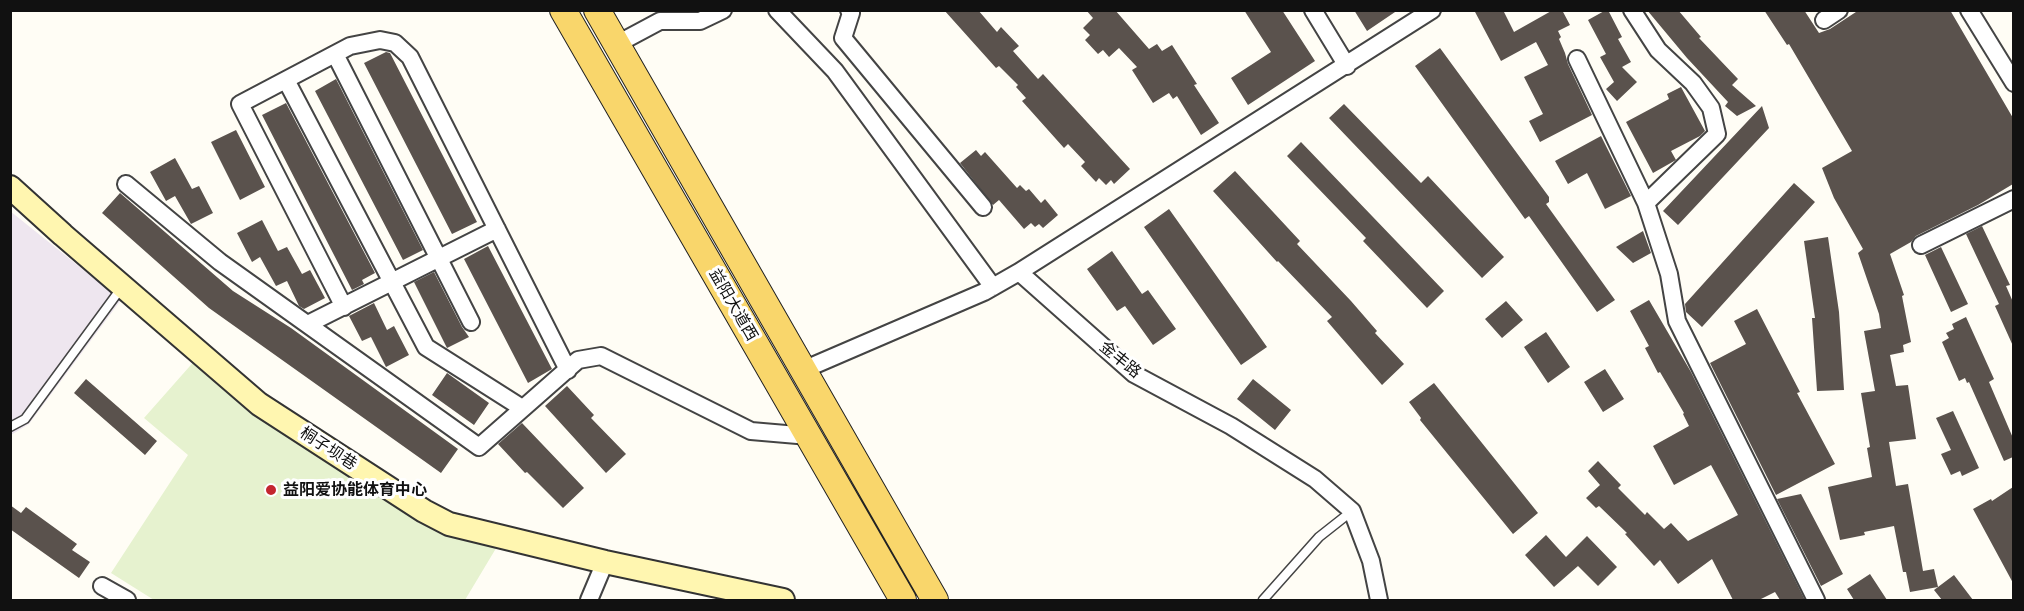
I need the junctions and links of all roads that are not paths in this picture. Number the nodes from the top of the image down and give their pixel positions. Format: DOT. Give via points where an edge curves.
graph roads {
  1 [pos="563,10"];
  2 [pos="597,10"];
  3 [pos="723,10"];
  4 [pos="777,10"];
  5 [pos="849,10"];
  6 [pos="1313,10"];
  7 [pos="1432,10"];
  8 [pos="1632,10"];
  9 [pos="1839,10"];
  10 [pos="1969,10"];
  11 [pos="1824,20"];
  12 [pos="616,44"];
  13 [pos="335,54"];
  14 [pos="1577,59"];
  15 [pos="1347,66"];
  16 [pos="286,80"];
  17 [pos="2013,83"];
  18 [pos="126,184"];
  19 [pos="10,187"];
  20 [pos="2013,199"];
  21 [pos="1646,203"];
  22 [pos="983,207"];
  23 [pos="497,229"];
  24 [pos="1921,245"];
  25 [pos="439,258"];
  26 [pos="1019,272"];
  27 [pos="392,282"];
  28 [pos="123,287"];
  29 [pos="993,287"];
  30 [pos="344,307"];
  31 [pos="471,321"];
  32 [pos="308,324"];
  33 [pos="568,370"];
  34 [pos="803,370"];
  35 [pos="522,408"];
  36 [pos="10,427"];
  37 [pos="808,436"];
  38 [pos="1352,511"];
  39 [pos="605,562"];
  40 [pos="102,586"];
  41 [pos="127,600"];
  42 [pos="589,600"];
  43 [pos="783,600"];
  44 [pos="903,600"];
  45 [pos="935,600"];
  46 [pos="1263,600"];
  47 [pos="1379,600"];
  48 [pos="1816,600"];
  1 -- 37 [label="main road, 益阳大道西"];
  2 -- 12 [label="main road, 益阳大道西"];
  3 -- 12 [label="street" via="700,21 660,21"];
  4 -- 29 [label="street" via="835,71"];
  5 -- 22 [label="street" via="843,38"];
  6 -- 15 [label="street"];
  7 -- 15 [label="street"];
  8 -- 21 [label="street" via="1658,51 1693,83 1711,108 1717,134"];
  9 -- 11 [label="street"];
  10 -- 17 [label="street"];
  12 -- 34 [label="main road, 益阳大道西"];
  13 -- 16 [label="street"];
  13 -- 23 [label="street" via="380,40 395,43 410,57"];
  13 -- 25 [label="street"];
  14 -- 21 [label="street"];
  15 -- 26 [label="street"];
  16 -- 27 [label="street"];
  16 -- 30 [label="street" via="240,104"];
  18 -- 32 [label="street" via="220,262"];
  19 -- 28 [label="street, 桐子坝巷"];
  20 -- 24 [label="street"];
  21 -- 48 [label="street" via="1669,274 1677,321"];
  23 -- 25 [label="street"];
  23 -- 33 [label="street"];
  25 -- 27 [label="street"];
  25 -- 31 [label="street"];
  26 -- 29 [label="street"];
  26 -- 38 [label="street, 金丰路" via="1134,374 1297,467"];
  27 -- 30 [label="street"];
  27 -- 35 [label="street" via="426,347"];
  28 -- 36 [label="lane" via="25,419"];
  28 -- 39 [label="street, 桐子坝巷" via="259,404 424,511 449,524"];
  29 -- 34 [label="street"];
  30 -- 32 [label="street"];
  32 -- 35 [label="street" via="479,447"];
  33 -- 35 [label="street"];
  33 -- 37 [label="street" via="578,360 601,356 751,431"];
  34 -- 45 [label="main road, 益阳大道西"];
  37 -- 44 [label="main road, 益阳大道西"];
  38 -- 46 [label="lane" via="1319,537"];
  38 -- 47 [label="street, 金丰路" via="1371,561"];
  39 -- 42 [label="street"];
  39 -- 43 [label="street, 桐子坝巷"];
  40 -- 41 [label="street"];
}
